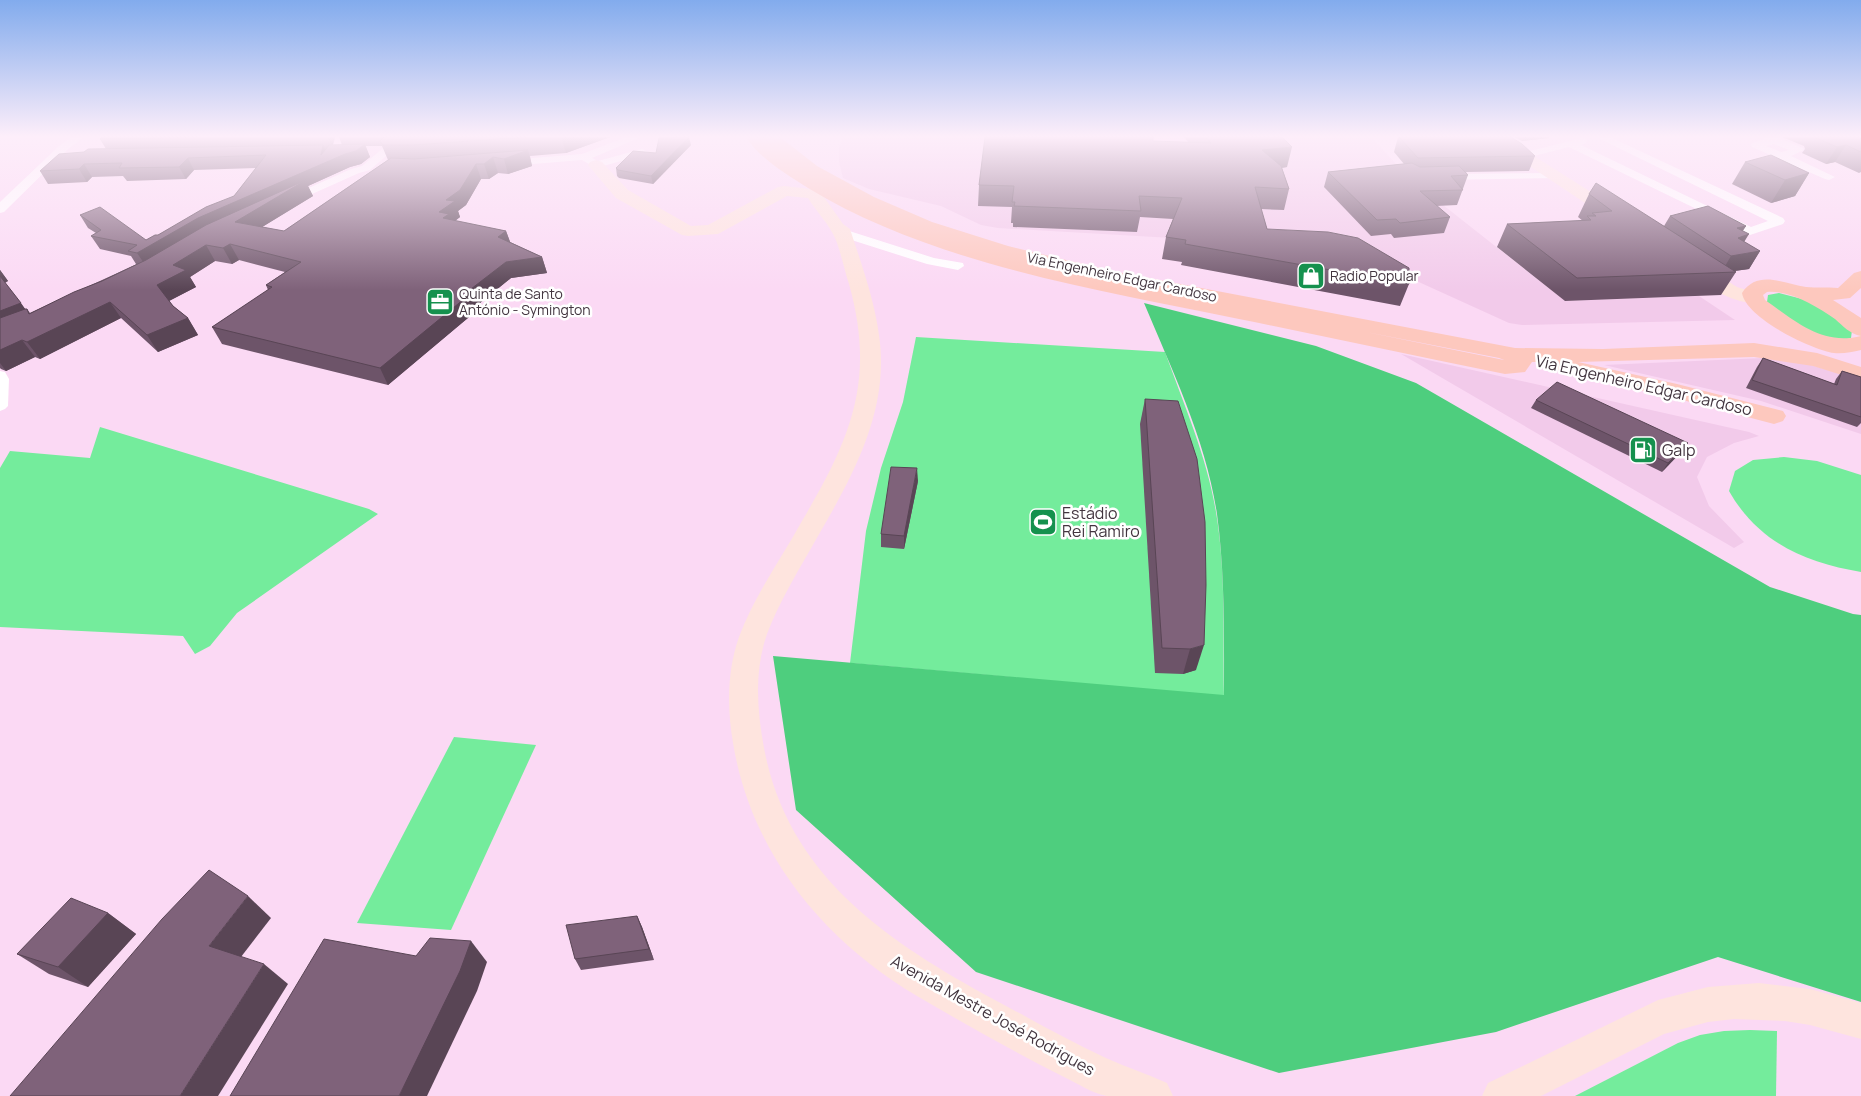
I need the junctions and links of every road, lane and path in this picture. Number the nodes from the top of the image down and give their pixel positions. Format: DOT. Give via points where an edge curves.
graph roads {
  1 [pos="22,188"];
  2 [pos="317,188"];
  3 [pos="616,188"];
  4 [pos="823,188"];
  5 [pos="1573,188"];
  6 [pos="1662,188"];
  7 [pos="1709,188"];
  8 [pos="279,205"];
  9 [pos="0,209"];
  10 [pos="1628,224"];
  11 [pos="843,234"];
  12 [pos="1693,265"];
  13 [pos="958,266"];
  14 [pos="1861,277"];
  15 [pos="1140,288"];
  16 [pos="1761,292"];
  17 [pos="1803,292"];
  18 [pos="1780,320"];
  19 [pos="1861,330"];
  20 [pos="1861,342"];
  21 [pos="1754,350"];
  22 [pos="1504,357"];
  23 [pos="0,374"];
  24 [pos="1861,374"];
  25 [pos="0,406"];
  26 [pos="1774,416"];
  27 [pos="1861,1021"];
  28 [pos="1154,1096"];
  29 [pos="1501,1096"];
  1 -- 9 [label="street"];
  2 -- 8 [label="street"];
  3 -- 11 [label="street, Avenida Mestre José Rodrigues" via="688,232 712,230 784,191 813,194"];
  4 -- 15 [label="main road, Via Engenheiro Edgar Cardoso" via="836,198 948,245 1021,266"];
  5 -- 10 [label="street"];
  6 -- 7 [label="street" via="1750,231 1779,221"];
  11 -- 13 [label="street"];
  11 -- 28 [label="street, Avenida Mestre José Rodrigues" via="870,334 869,393 858,436 848,459 766,608 750,646 744,686 744,715 751,760 764,807 784,846 823,899 884,954 920,978 1085,1068"];
  12 -- 16 [label="street" via="1733,293"];
  14 -- 17 [label="main road" via="1843,294"];
  15 -- 22 [label="main road, Via Engenheiro Edgar Cardoso"];
  15 -- 22 [label="main road, Via Engenheiro Edgar Cardoso" via="1438,352"];
  16 -- 17 [label="main road"];
  16 -- 18 [label="main road" via="1757,304"];
  17 -- 19 [label="main road"];
  18 -- 20 [label="main road" via="1800,334 1823,343 1847,346"];
  18 -- 21 [label="main road" via="1776,344"];
  21 -- 22 [label="main road"];
  21 -- 24 [label="main road" via="1817,360"];
  22 -- 26 [label="main road, Via Engenheiro Edgar Cardoso" via="1677,391"];
  23 -- 25 [label="street"];
  27 -- 29 [label="street" via="1792,1004 1762,1001 1706,1003 1658,1018"];
}
